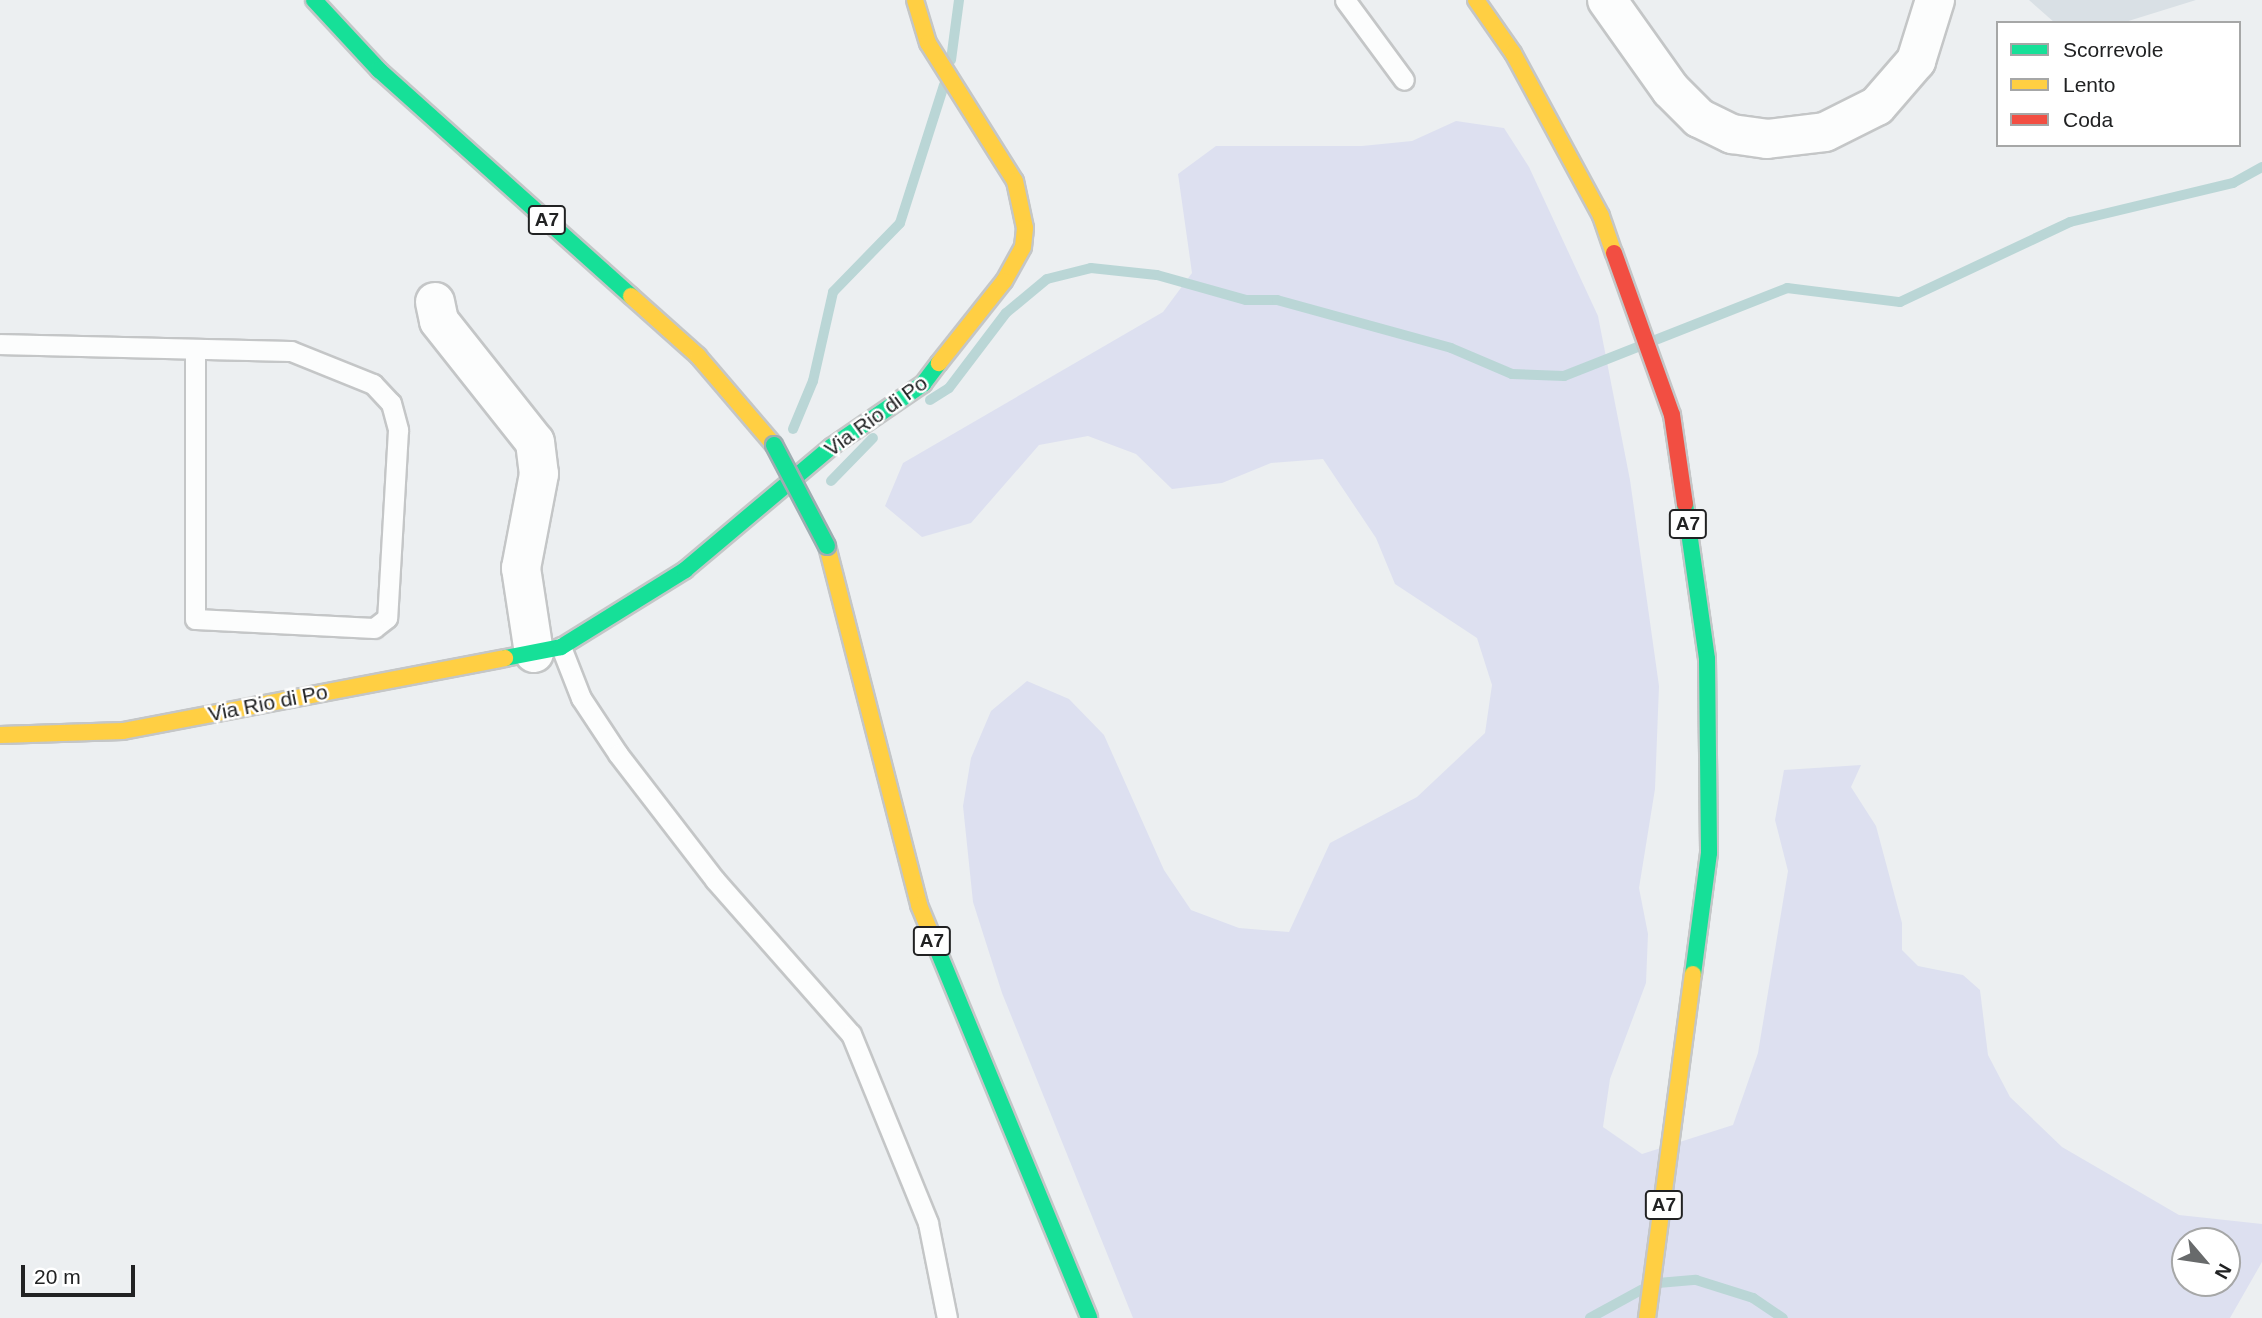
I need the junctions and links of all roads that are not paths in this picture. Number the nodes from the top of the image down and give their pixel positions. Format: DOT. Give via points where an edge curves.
graph roads {
  1 [pos="314,0"];
  2 [pos="915,0"];
  3 [pos="1345,0"];
  4 [pos="1476,0"];
  5 [pos="1607,0"];
  6 [pos="1936,0"];
  7 [pos="1404,80"];
  8 [pos="436,302"];
  9 [pos="0,344"];
  10 [pos="195,352"];
  11 [pos="547,650"];
  12 [pos="0,735"];
  13 [pos="947,1318"];
  14 [pos="1089,1318"];
  15 [pos="1647,1318"];
  1 -- 14 [label="main road, A7, bridge" via="379,71 698,356 774,445 827,547 919,905"];
  2 -- 11 [label="main road, Via Rio di Po" via="928,43 1016,181 1025,228 1015,264 923,384 831,447 685,570"];
  3 -- 7 [label="lane"];
  4 -- 15 [label="main road, A7" via="1513,53 1601,216 1672,415 1708,687 1709,853"];
  5 -- 6 [label="street" via="1671,90 1699,118 1732,134 1767,139 1825,132 1877,106 1916,61"];
  8 -- 11 [label="street" via="439,321 535,442 539,474 521,568"];
  9 -- 10 [label="lane"];
  10 -- 10 [label="lane" via="290,351 373,384 391,403 398,430 387,618 374,628 195,619"];
  11 -- 12 [label="main road, Via Rio di Po" via="123,731"];
  11 -- 13 [label="lane" via="618,754 715,880 851,1034 928,1223"];
}
